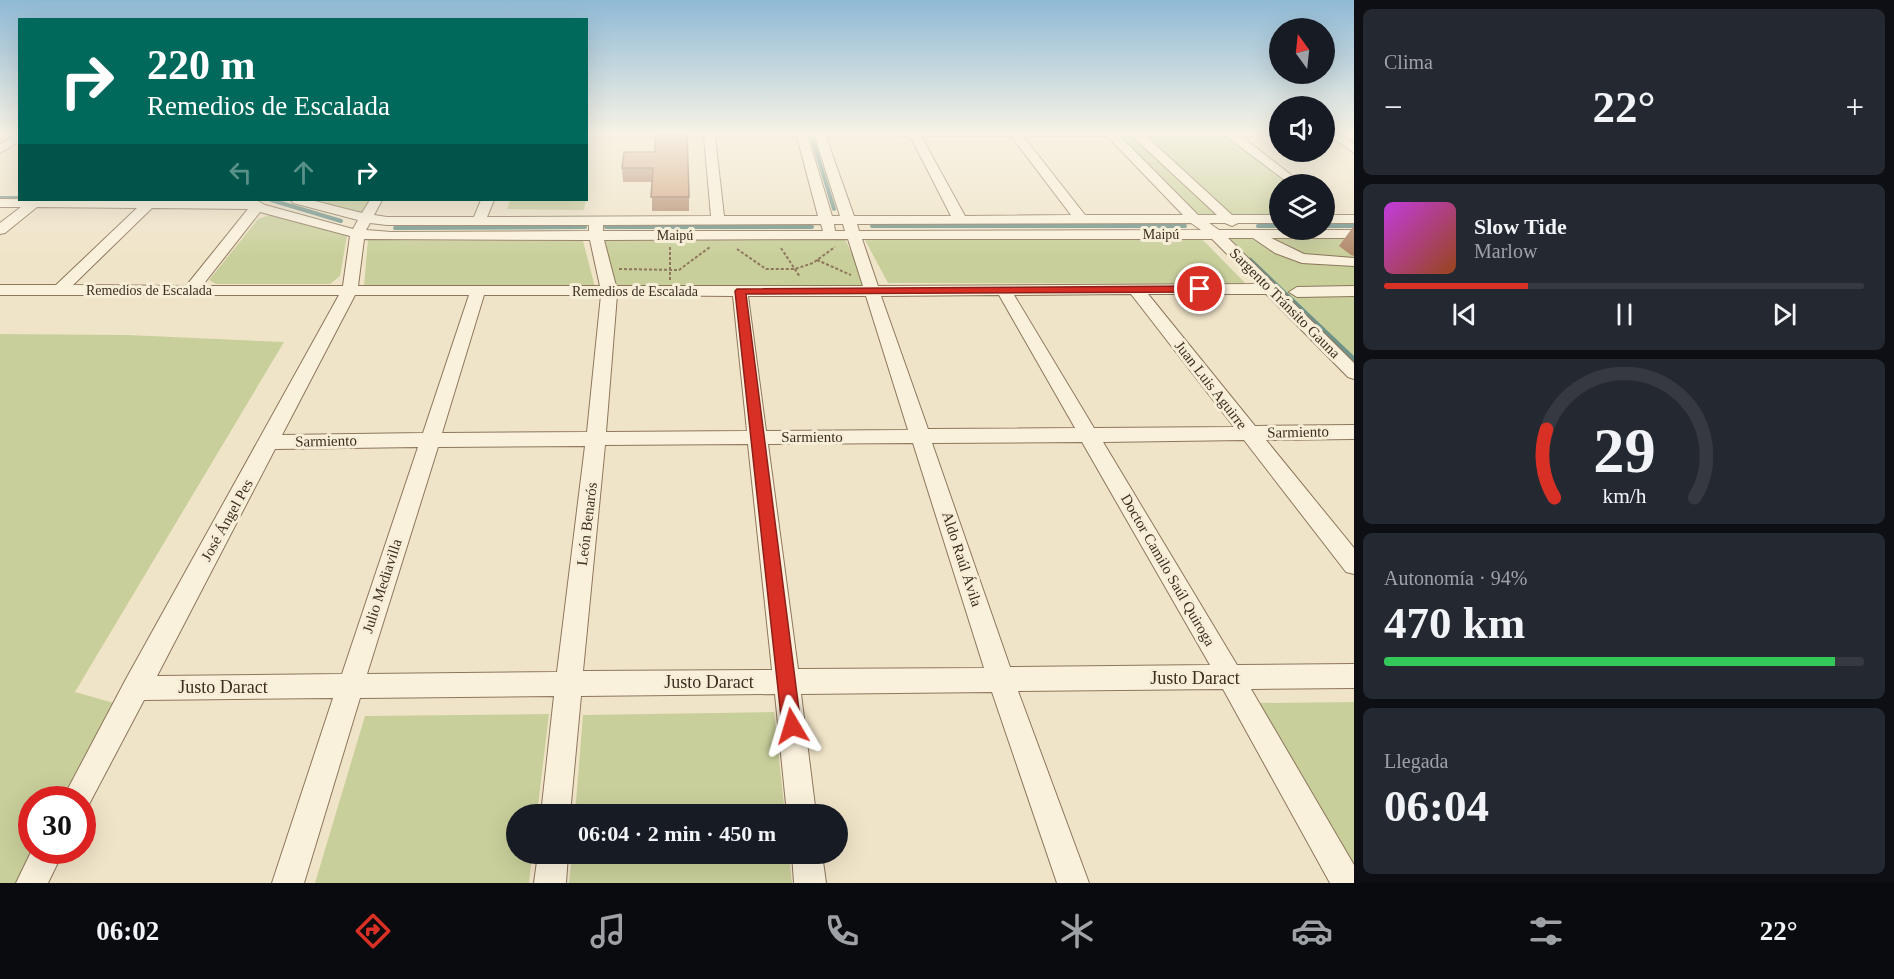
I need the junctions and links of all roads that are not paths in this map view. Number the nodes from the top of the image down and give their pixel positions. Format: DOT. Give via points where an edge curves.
graph roads {
  1 [pos="713,173"];
  2 [pos="813,173"];
  3 [pos="829,173"];
  4 [pos="935,173"];
  5 [pos="1045,173"];
  6 [pos="1149,173"];
  7 [pos="1178,173"];
  8 [pos="0,192"];
  9 [pos="18,192"];
  10 [pos="302,201"];
  11 [pos="375,201"];
  12 [pos="487,201"];
  13 [pos="0,203"];
  14 [pos="34,203"];
  15 [pos="149,203"];
  16 [pos="258,205"];
  17 [pos="366,218"];
  18 [pos="959,218"];
  19 [pos="718,219"];
  20 [pos="826,219"];
  21 [pos="1081,219"];
  22 [pos="1194,219"];
  23 [pos="1227,219"];
  24 [pos="1269,219"];
  25 [pos="478,221"];
  26 [pos="596,227"];
  27 [pos="0,230"];
  28 [pos="1335,230"];
  29 [pos="843,232"];
  30 [pos="1269,232"];
  31 [pos="357,234"];
  32 [pos="1215,234"];
  33 [pos="1253,234"];
  34 [pos="1354,234"];
  35 [pos="1335,240"];
  36 [pos="1354,261"];
  37 [pos="866,285"];
  38 [pos="1270,289"];
  39 [pos="0,290"];
  40 [pos="60,290"];
  41 [pos="191,290"];
  42 [pos="350,290"];
  43 [pos="478,290"];
  44 [pos="1136,290"];
  45 [pos="610,291"];
  46 [pos="740,291"];
  47 [pos="1004,291"];
  48 [pos="1354,291"];
  49 [pos="1297,292"];
  50 [pos="1354,373"];
  51 [pos="1354,432"];
  52 [pos="1249,433"];
  53 [pos="1088,435"];
  54 [pos="758,436"];
  55 [pos="598,438"];
  56 [pos="922,438"];
  57 [pos="431,440"];
  58 [pos="270,442"];
  59 [pos="1354,565"];
  60 [pos="1354,676"];
  61 [pos="1230,678"];
  62 [pos="1001,679"];
  63 [pos="568,682"];
  64 [pos="786,682"];
  65 [pos="348,686"];
  66 [pos="135,688"];
  67 [pos="83,786"];
  68 [pos="557,804"];
  69 [pos="801,804"];
  70 [pos="42,864"];
  71 [pos="552,864"];
  72 [pos="808,864"];
  73 [pos="32,883"];
  74 [pos="288,883"];
  75 [pos="550,883"];
  76 [pos="810,883"];
  77 [pos="1073,883"];
  78 [pos="1347,883"];
  1 -- 19 [label="street"];
  2 -- 20 [label="street"];
  3 -- 29 [label="street, Aldo Raúl Ávila"];
  4 -- 18 [label="street"];
  5 -- 21 [label="street"];
  6 -- 22 [label="street"];
  7 -- 23 [label="street"];
  8 -- 9 [label="street"];
  10 -- 17 [label="street, Maipú"];
  11 -- 17 [label="street"];
  12 -- 25 [label="street"];
  13 -- 14 [label="street, Maipú"];
  14 -- 15 [label="street, Maipú"];
  14 -- 27 [label="street"];
  15 -- 16 [label="street, Maipú"];
  15 -- 40 [label="street"];
  16 -- 31 [label="street, Maipú"];
  16 -- 41 [label="street"];
  17 -- 25 [label="street, Maipú"];
  17 -- 31 [label="street"];
  18 -- 21 [label="street, Maipú"];
  18 -- 29 [label="street, Maipú"];
  19 -- 20 [label="street, Maipú"];
  19 -- 26 [label="street, Maipú"];
  20 -- 29 [label="street"];
  21 -- 22 [label="street, Maipú"];
  22 -- 23 [label="street, Maipú"];
  22 -- 32 [label="street, Sargento Tránsito Gauna"];
  23 -- 24 [label="street, Maipú"];
  23 -- 33 [label="street"];
  25 -- 26 [label="street, Maipú"];
  26 -- 29 [label="street, Maipú"];
  26 -- 31 [label="street, Maipú"];
  26 -- 45 [label="street, León Benarós"];
  28 -- 34 [label="street, Maipú"];
  29 -- 32 [label="street, Maipú"];
  29 -- 37 [label="street, Aldo Raúl Ávila"];
  30 -- 33 [label="street, Maipú"];
  31 -- 42 [label="street, José Ángel Pes"];
  32 -- 33 [label="street, Maipú"];
  32 -- 38 [label="street, Sargento Tránsito Gauna"];
  33 -- 36 [label="street" via="1287,255 1316,261"];
  35 -- 36 [label="street"];
  37 -- 46 [label="street, Remedios de Escalada"];
  37 -- 47 [label="street, Remedios de Escalada"];
  37 -- 56 [label="street, Aldo Raúl Ávila"];
  38 -- 44 [label="street, Remedios de Escalada"];
  38 -- 50 [label="street, Sargento Tránsito Gauna"];
  39 -- 40 [label="street, Remedios de Escalada"];
  40 -- 41 [label="street, Remedios de Escalada"];
  41 -- 42 [label="street, Remedios de Escalada"];
  42 -- 43 [label="street, Remedios de Escalada"];
  42 -- 58 [label="street, José Ángel Pes"];
  43 -- 45 [label="street, Remedios de Escalada"];
  43 -- 57 [label="street, Julio Mediavilla"];
  44 -- 47 [label="street, Remedios de Escalada"];
  44 -- 52 [label="street, Juan Luis Aguirre"];
  45 -- 46 [label="street, Remedios de Escalada"];
  45 -- 55 [label="street, León Benarós"];
  46 -- 54 [label="street"];
  47 -- 53 [label="street, Doctor Camilo Saúl Quiroga"];
  48 -- 49 [label="street"];
  51 -- 52 [label="street, Sarmiento"];
  52 -- 53 [label="street, Sarmiento"];
  52 -- 59 [label="street, Juan Luis Aguirre"];
  53 -- 56 [label="street, Sarmiento"];
  53 -- 61 [label="street, Doctor Camilo Saúl Quiroga"];
  54 -- 55 [label="street, Sarmiento"];
  54 -- 56 [label="street, Sarmiento"];
  54 -- 64 [label="street"];
  55 -- 57 [label="street, Sarmiento"];
  55 -- 63 [label="street, León Benarós"];
  56 -- 62 [label="street, Aldo Raúl Ávila"];
  57 -- 58 [label="street, Sarmiento"];
  57 -- 65 [label="street, Julio Mediavilla"];
  58 -- 66 [label="street, José Ángel Pes"];
  60 -- 61 [label="street, Justo Daract"];
  61 -- 62 [label="street, Justo Daract"];
  61 -- 78 [label="street, Doctor Camilo Saúl Quiroga"];
  62 -- 64 [label="street, Justo Daract"];
  62 -- 77 [label="street, Aldo Raúl Ávila"];
  63 -- 64 [label="street, Justo Daract"];
  63 -- 65 [label="street, Justo Daract"];
  63 -- 68 [label="street, León Benarós"];
  64 -- 69 [label="street"];
  65 -- 66 [label="street, Justo Daract"];
  65 -- 74 [label="street, Julio Mediavilla"];
  66 -- 67 [label="street, José Ángel Pes"];
  70 -- 73 [label="street"];
  71 -- 75 [label="street"];
  72 -- 76 [label="street"];
}
